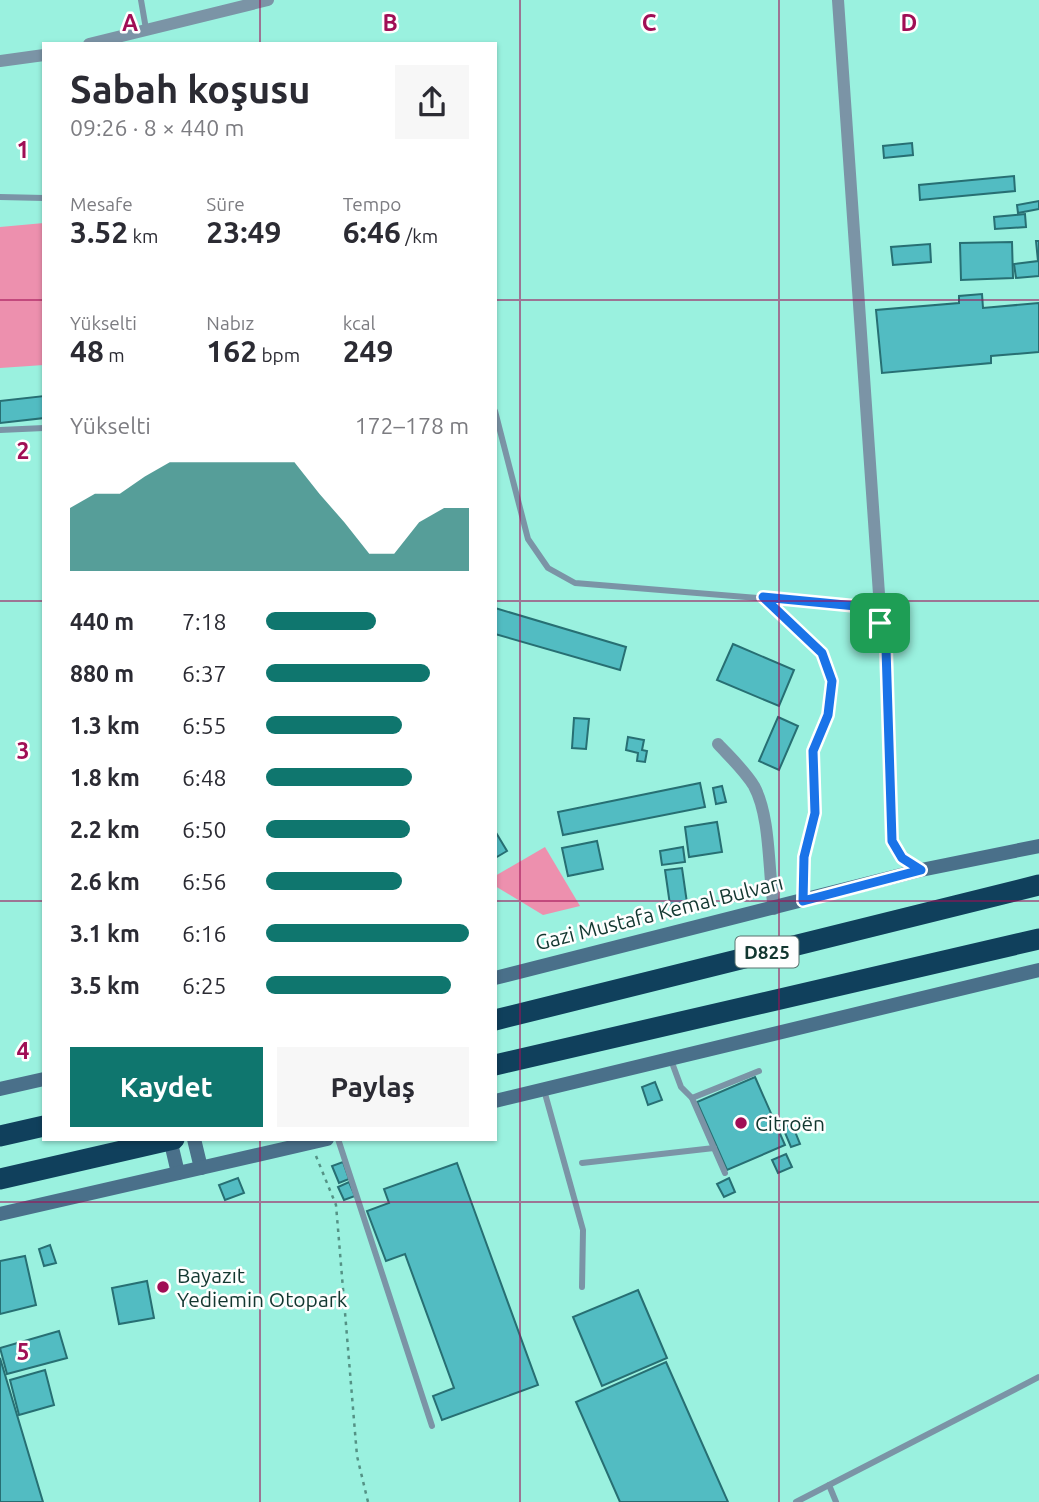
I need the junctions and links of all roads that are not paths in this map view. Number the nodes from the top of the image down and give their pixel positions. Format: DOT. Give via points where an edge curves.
graph roads {
  1 [pos="141,0"];
  2 [pos="268,0"];
  3 [pos="838,0"];
  4 [pos="146,30"];
  5 [pos="97,42"];
  6 [pos="42,55"];
  7 [pos="0,61"];
  8 [pos="0,197"];
  9 [pos="42,198"];
  10 [pos="497,419"];
  11 [pos="42,428"];
  12 [pos="0,430"];
  13 [pos="763,597"];
  14 [pos="880,623"];
  15 [pos="718,744"];
  16 [pos="1039,846"];
  17 [pos="921,870"];
  18 [pos="1039,885"];
  19 [pos="803,901"];
  20 [pos="774,909"];
  21 [pos="1039,939"];
  22 [pos="1039,970"];
  23 [pos="497,978"];
  24 [pos="497,1020"];
  25 [pos="671,1060"];
  26 [pos="497,1065"];
  27 [pos="759,1072"];
  28 [pos="0,1079"];
  29 [pos="42,1079"];
  30 [pos="22,1083"];
  31 [pos="0,1089"];
  32 [pos="544,1090"];
  33 [pos="692,1098"];
  34 [pos="497,1101"];
  35 [pos="42,1126"];
  36 [pos="0,1136"];
  37 [pos="162,1141"];
  38 [pos="171,1141"];
  39 [pos="194,1141"];
  40 [pos="318,1141"];
  41 [pos="339,1141"];
  42 [pos="714,1148"];
  43 [pos="582,1163"];
  44 [pos="201,1168"];
  45 [pos="178,1173"];
  46 [pos="725,1173"];
  47 [pos="0,1179"];
  48 [pos="0,1214"];
  49 [pos="582,1287"];
  50 [pos="1039,1377"];
  51 [pos="432,1426"];
  52 [pos="830,1485"];
  53 [pos="796,1502"];
  54 [pos="836,1502"];
  1 -- 4 [label="lane"];
  2 -- 4 [label="street"];
  3 -- 14 [label="street"];
  4 -- 5 [label="street"];
  6 -- 7 [label="street"];
  8 -- 9 [label="lane"];
  10 -- 13 [label="lane" via="528,539 548,568 575,583"];
  11 -- 12 [label="lane"];
  13 -- 14 [label="lane" via="866,607"];
  13 -- 19 [label="lane" via="822,653 832,681 828,715 813,751 815,813 804,857"];
  14 -- 17 [label="lane" via="886,648 892,841 902,858"];
  15 -- 20 [label="street" via="753,785 765,814"];
  16 -- 17 [label="street, Gazi Mustafa Kemal Bulvarı"];
  17 -- 19 [label="street, Gazi Mustafa Kemal Bulvarı"];
  18 -- 24 [label="highway, D825"];
  19 -- 20 [label="street, Gazi Mustafa Kemal Bulvarı"];
  20 -- 23 [label="street, Gazi Mustafa Kemal Bulvarı"];
  21 -- 26 [label="highway, D825"];
  22 -- 25 [label="street"];
  25 -- 32 [label="street"];
  25 -- 33 [label="lane" via="681,1087"];
  27 -- 33 [label="lane"];
  28 -- 30 [label="street"];
  29 -- 30 [label="street"];
  30 -- 31 [label="street"];
  32 -- 34 [label="street"];
  32 -- 49 [label="lane" via="583,1230"];
  33 -- 42 [label="lane"];
  35 -- 36 [label="highway"];
  37 -- 47 [label="highway"];
  38 -- 45 [label="street"];
  39 -- 44 [label="street"];
  40 -- 44 [label="street"];
  41 -- 51 [label="lane"];
  42 -- 43 [label="lane"];
  42 -- 46 [label="lane"];
  44 -- 45 [label="street"];
  45 -- 48 [label="street"];
  50 -- 52 [label="lane"];
  52 -- 53 [label="lane"];
  52 -- 54 [label="lane"];
}
